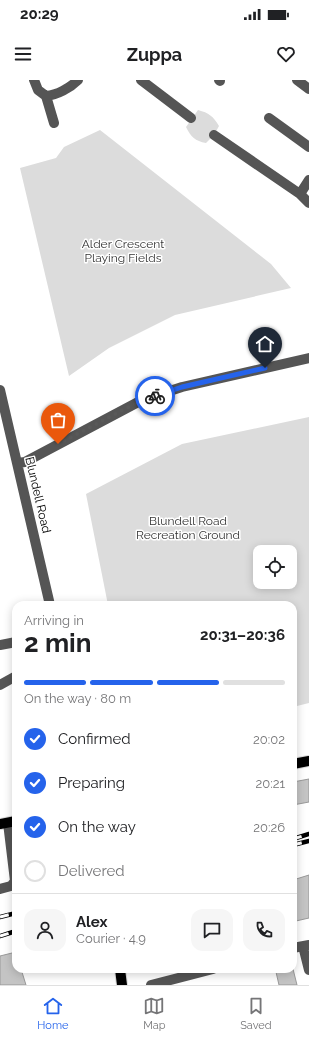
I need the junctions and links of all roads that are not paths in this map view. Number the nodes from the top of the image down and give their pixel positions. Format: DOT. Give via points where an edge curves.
graph roads {
  1 [pos="34,80"];
  2 [pos="78,80"];
  3 [pos="141,80"];
  4 [pos="297,80"];
  5 [pos="309,89"];
  6 [pos="46,96"];
  7 [pos="191,118"];
  8 [pos="269,118"];
  9 [pos="54,123"];
  10 [pos="214,135"];
  11 [pos="309,146"];
  12 [pos="309,180"];
  13 [pos="300,194"];
  14 [pos="309,203"];
  15 [pos="309,358"];
  16 [pos="0,390"];
  17 [pos="17,463"];
  18 [pos="49,601"];
  19 [pos="12,643"];
  20 [pos="0,645"];
  21 [pos="12,678"];
  22 [pos="0,685"];
  23 [pos="309,761"];
  24 [pos="297,763"];
  25 [pos="8,823"];
  26 [pos="12,856"];
  27 [pos="12,885"];
  28 [pos="0,889"];
  29 [pos="306,945"];
  30 [pos="309,970"];
  31 [pos="120,973"];
  32 [pos="198,973"];
  33 [pos="122,985"];
  34 [pos="151,985"];
  1 -- 6 [label="street" via="38,90"];
  2 -- 6 [label="street" via="73,85"];
  3 -- 7 [label="street"];
  4 -- 5 [label="street"];
  6 -- 9 [label="street"];
  8 -- 11 [label="street"];
  10 -- 13 [label="street"];
  12 -- 13 [label="street"];
  13 -- 14 [label="street"];
  15 -- 17 [label="street" via="182,387 142,400 25,462"];
  16 -- 17 [label="street, Blundell Road"];
  17 -- 18 [label="street, Blundell Road"];
  19 -- 20 [label="street"];
  21 -- 22 [label="street"];
  23 -- 24 [label="main road"];
  25 -- 26 [label="street"];
  27 -- 28 [label="street"];
  29 -- 30 [label="street"];
  31 -- 33 [label="main road"];
  32 -- 34 [label="street"];
}
